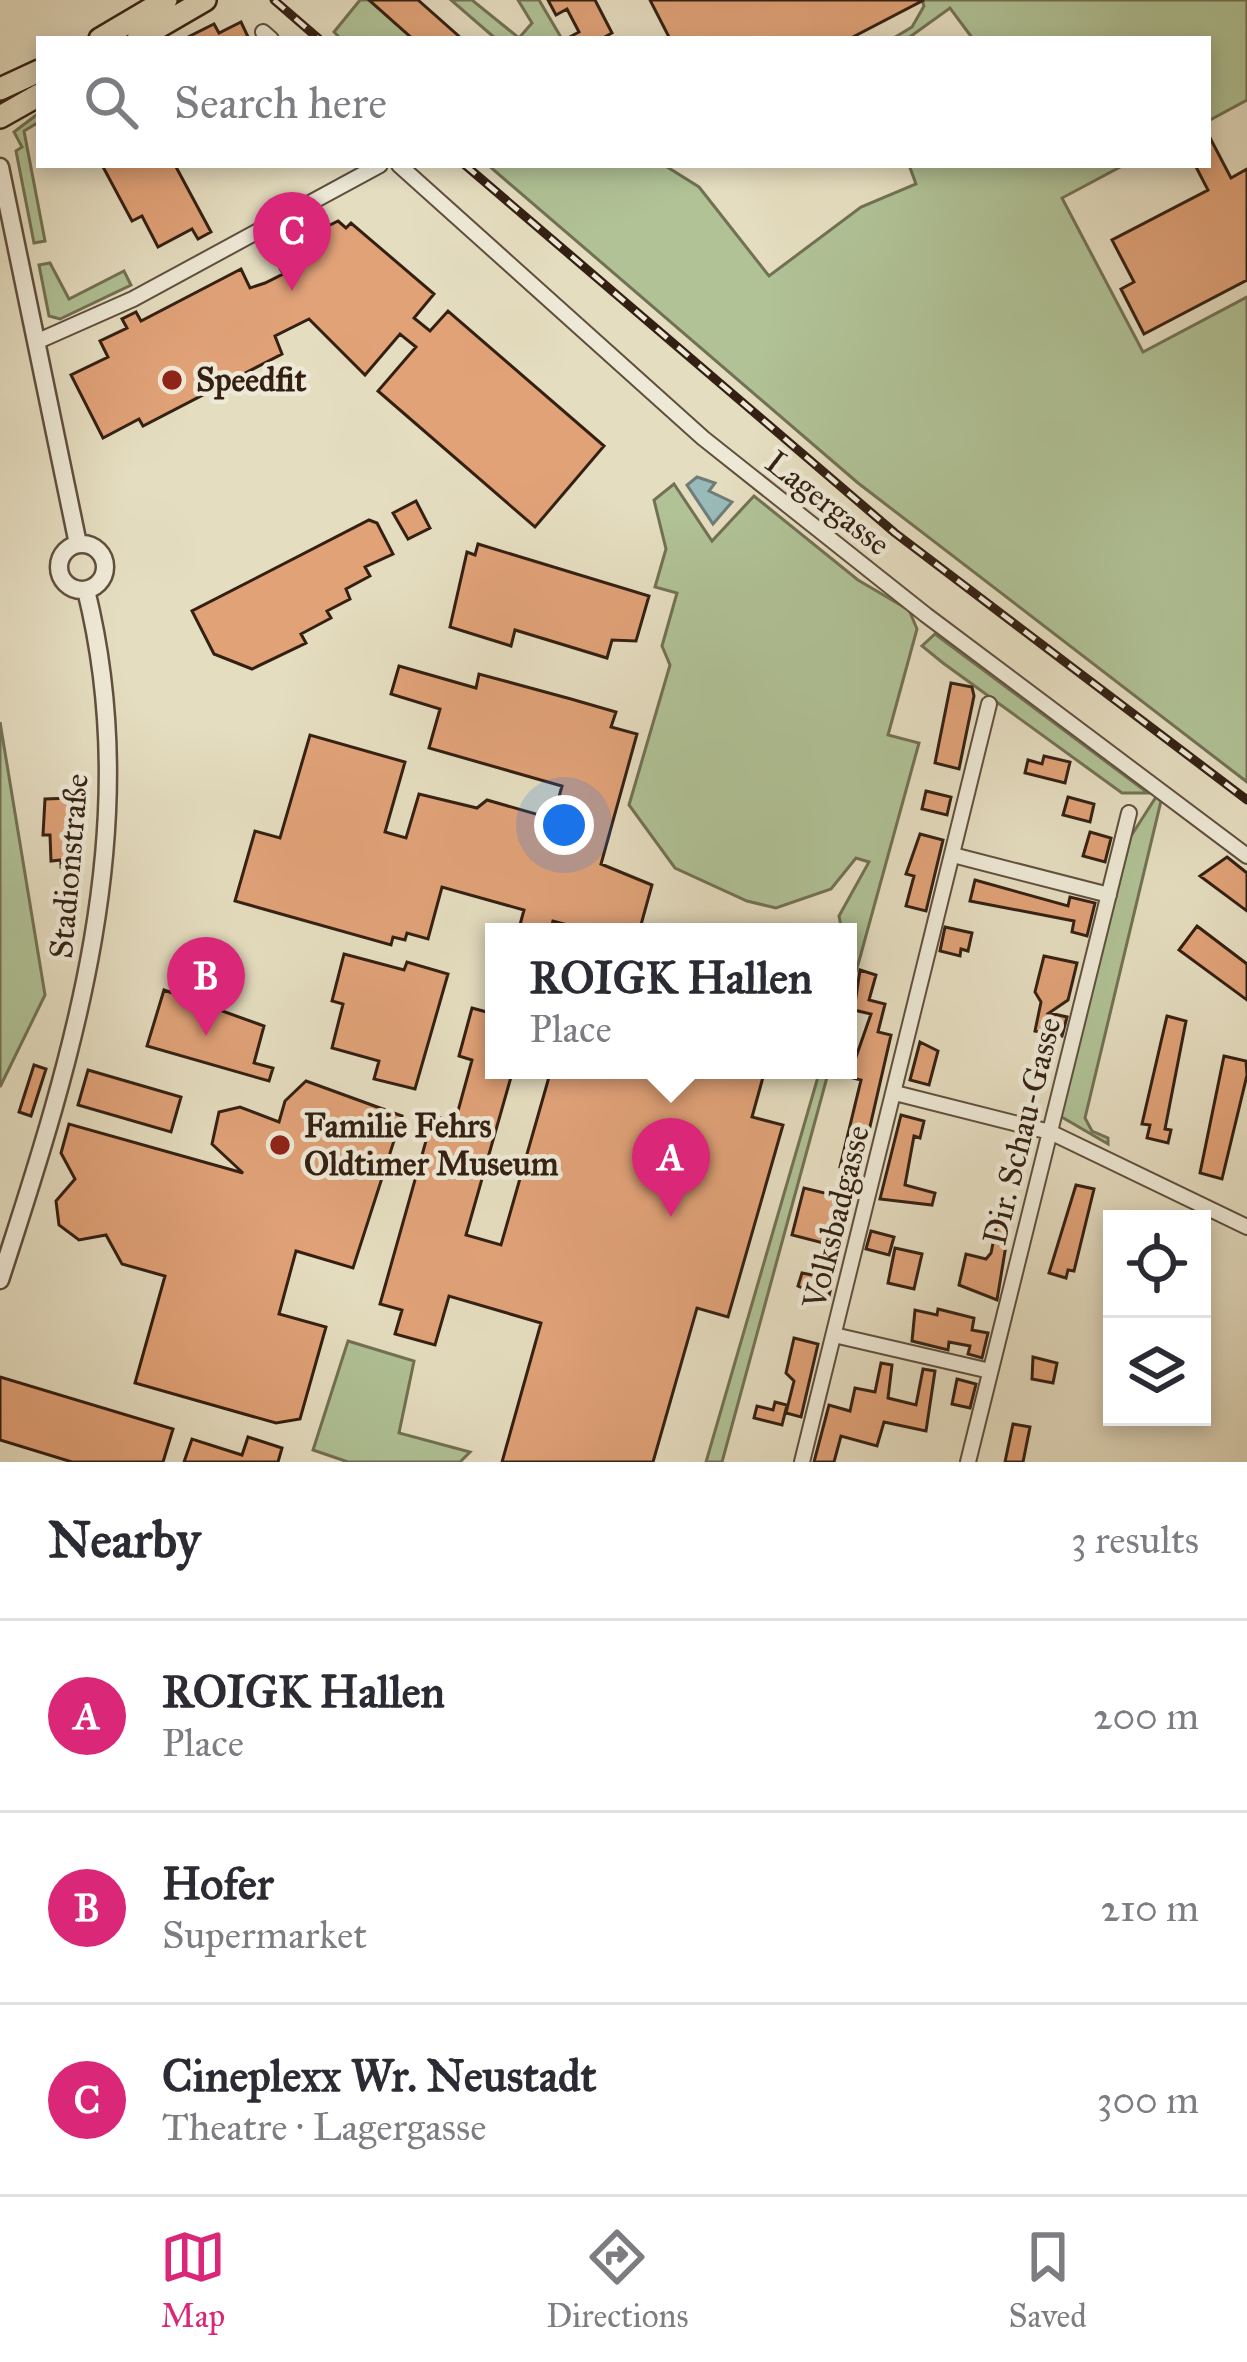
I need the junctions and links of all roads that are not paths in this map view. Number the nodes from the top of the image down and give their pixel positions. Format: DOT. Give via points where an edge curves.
graph roads {
  1 [pos="166,0"];
  2 [pos="205,0"];
  3 [pos="105,36"];
  4 [pos="143,36"];
  5 [pos="36,72"];
  6 [pos="0,89"];
  7 [pos="36,97"];
  8 [pos="0,117"];
  9 [pos="0,167"];
  10 [pos="374,168"];
  11 [pos="402,168"];
  12 [pos="36,342"];
  13 [pos="78,544"];
  14 [pos="86,590"];
  15 [pos="989,704"];
  16 [pos="1129,814"];
  17 [pos="953,855"];
  18 [pos="1247,856"];
  19 [pos="1109,895"];
  20 [pos="895,1093"];
  21 [pos="1050,1132"];
  22 [pos="1247,1227"];
  23 [pos="0,1280"];
  24 [pos="834,1335"];
  25 [pos="990,1371"];
  26 [pos="802,1462"];
  27 [pos="968,1462"];
  1 -- 3 [label="main road"];
  2 -- 4 [label="main road"];
  5 -- 6 [label="main road"];
  7 -- 8 [label="main road"];
  9 -- 12 [label="street, Stadionstraße"];
  10 -- 12 [label="street"];
  11 -- 18 [label="street, Lagergasse" via="703,438"];
  12 -- 13 [label="street, Stadionstraße"];
  13 -- 14 [label="street, Stadionstraße" via="94,547 105,562"];
  13 -- 14 [label="street, Stadionstraße" via="63,553 58,571 69,586"];
  14 -- 23 [label="street, Stadionstraße" via="100,648 109,765 102,908 77,1034"];
  15 -- 17 [label="street, Volksbadgasse"];
  16 -- 19 [label="street, Dir. Schau-Gasse"];
  17 -- 19 [label="street"];
  17 -- 20 [label="street, Volksbadgasse"];
  19 -- 21 [label="street, Dir. Schau-Gasse"];
  20 -- 21 [label="street"];
  20 -- 24 [label="street, Volksbadgasse"];
  21 -- 22 [label="street"];
  21 -- 25 [label="street, Dir. Schau-Gasse"];
  24 -- 25 [label="street"];
  24 -- 26 [label="street, Volksbadgasse"];
  25 -- 27 [label="street, Dir. Schau-Gasse"];
}
